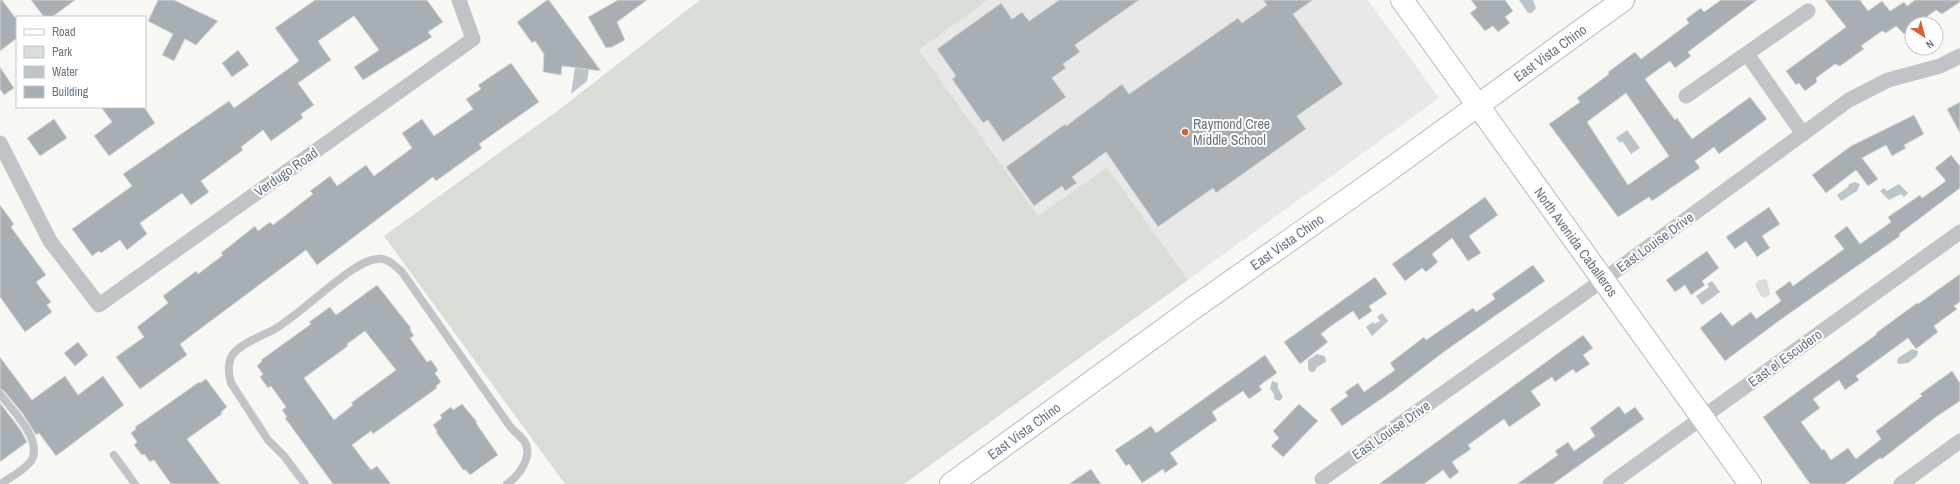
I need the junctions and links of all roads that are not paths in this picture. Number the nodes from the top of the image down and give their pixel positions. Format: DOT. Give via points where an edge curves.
graph roads {
  1 [pos="460,0"];
  2 [pos="1402,0"];
  3 [pos="1623,0"];
  4 [pos="1808,11"];
  5 [pos="1747,54"];
  6 [pos="1960,56"];
  7 [pos="1686,96"];
  8 [pos="1477,106"];
  9 [pos="1803,134"];
  10 [pos="0,143"];
  11 [pos="1960,232"];
  12 [pos="1603,280"];
  13 [pos="0,394"];
  14 [pos="1702,417"];
  15 [pos="1960,441"];
  16 [pos="114,455"];
  17 [pos="1322,479"];
  18 [pos="1,484"];
  19 [pos="135,484"];
  20 [pos="305,484"];
  21 [pos="507,484"];
  22 [pos="951,484"];
  23 [pos="1610,484"];
  24 [pos="1750,484"];
  25 [pos="1901,484"];
  1 -- 10 [label="street, Verdugo Road" via="473,40 99,304 50,241"];
  2 -- 8 [label="main road, North Avenida Caballeros"];
  3 -- 8 [label="main road, East Vista Chino"];
  4 -- 5 [label="street"];
  5 -- 7 [label="street"];
  5 -- 9 [label="street"];
  6 -- 9 [label="street, East Louise Drive" via="1940,66 1888,80 1849,100"];
  8 -- 12 [label="main road, North Avenida Caballeros"];
  8 -- 22 [label="main road, East Vista Chino"];
  9 -- 12 [label="street, East Louise Drive"];
  11 -- 14 [label="street, East el Escudero"];
  12 -- 14 [label="main road, North Avenida Caballeros"];
  12 -- 17 [label="street, East Louise Drive"];
  13 -- 18 [label="lane" via="32,437 35,451 30,462"];
  14 -- 23 [label="street, East el Escudero"];
  14 -- 24 [label="main road, North Avenida Caballeros"];
  15 -- 25 [label="street"];
  16 -- 19 [label="lane"];
  20 -- 21 [label="lane" via="268,440 231,383 229,364 233,353 241,347 275,328 332,283 366,261 378,258 386,259 402,272 509,425 525,442 526,452 520,473"];
}
